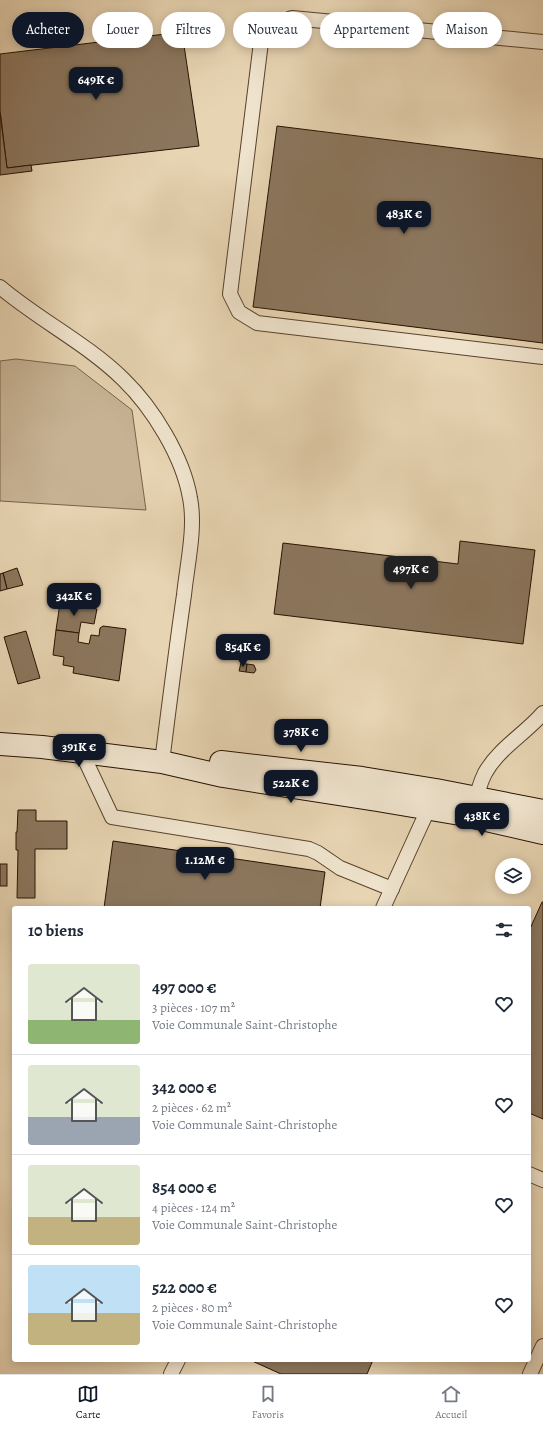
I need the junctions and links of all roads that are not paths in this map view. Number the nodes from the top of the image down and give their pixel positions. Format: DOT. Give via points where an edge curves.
graph roads {
  1 [pos="543,42"];
  2 [pos="0,287"];
  3 [pos="543,357"];
  4 [pos="543,712"];
  5 [pos="0,744"];
  6 [pos="81,751"];
  7 [pos="162,762"];
  8 [pos="432,799"];
  9 [pos="474,807"];
  10 [pos="543,811"];
  11 [pos="543,833"];
  12 [pos="392,889"];
  13 [pos="384,906"];
  14 [pos="531,1175"];
  15 [pos="543,1180"];
  16 [pos="543,1346"];
  17 [pos="177,1362"];
  18 [pos="172,1374"];
  19 [pos="530,1374"];
  1 -- 3 [label="lane" via="292,18 274,25 261,42 230,294 239,312 257,323"];
  2 -- 7 [label="lane" via="124,379 150,410 179,463 190,498 192,516"];
  4 -- 9 [label="lane" via="492,762 485,773"];
  5 -- 6 [label="main road"];
  6 -- 7 [label="main road"];
  6 -- 12 [label="lane" via="112,817 309,849 340,868"];
  7 -- 8 [label="main road" via="223,776"];
  8 -- 9 [label="main road"];
  8 -- 12 [label="lane"];
  9 -- 10 [label="main road"];
  9 -- 11 [label="main road"];
  12 -- 13 [label="lane"];
  14 -- 15 [label="lane"];
  16 -- 19 [label="lane"];
  17 -- 18 [label="lane"];
}
